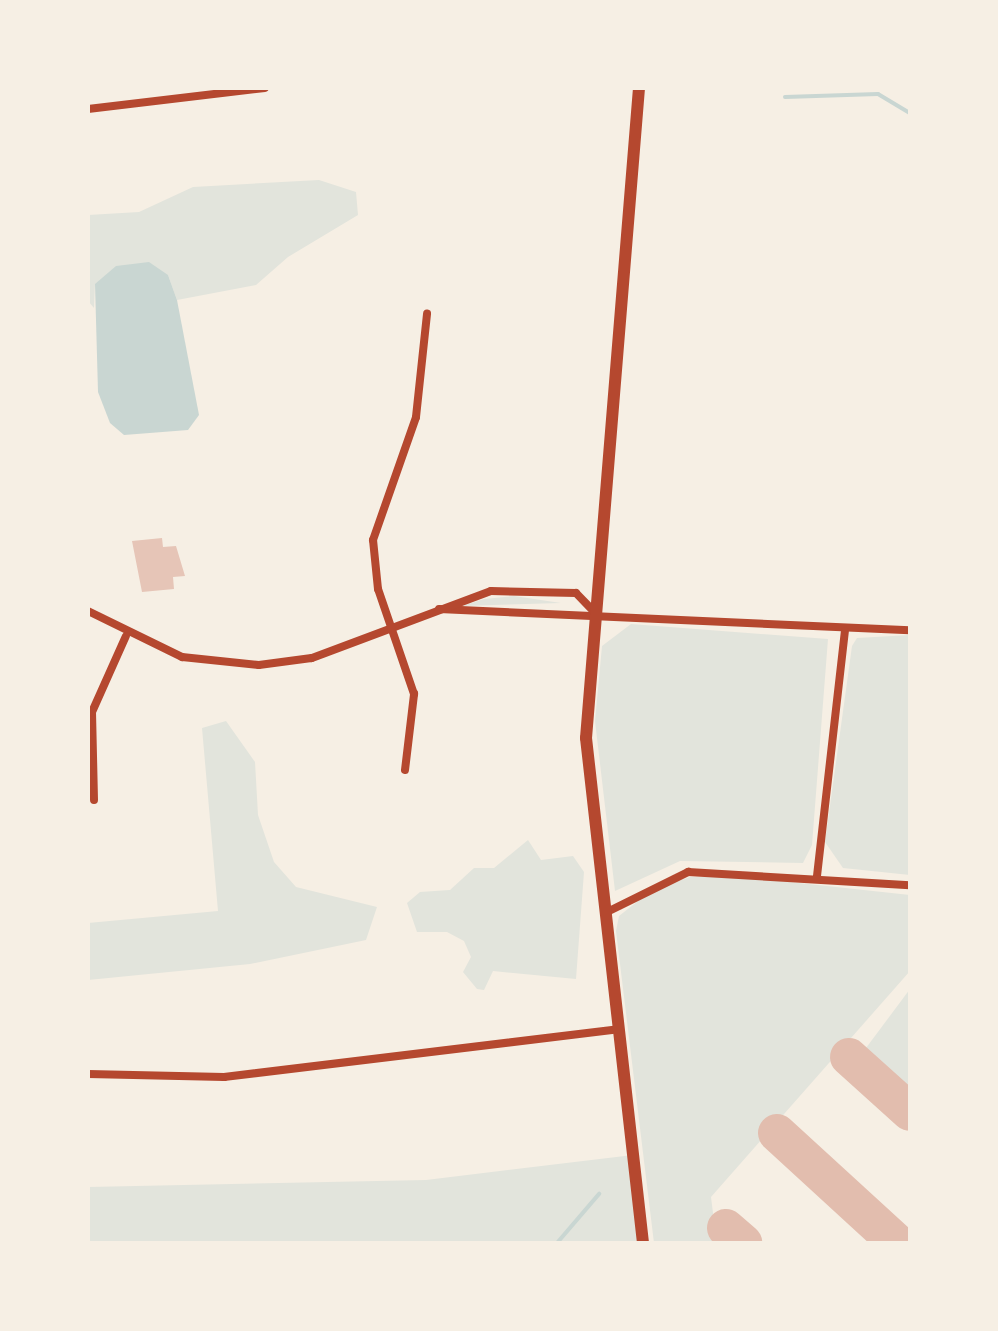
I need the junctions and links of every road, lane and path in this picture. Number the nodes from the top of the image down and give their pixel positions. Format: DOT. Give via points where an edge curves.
graph roads {
  1 [pos="265,88"];
  2 [pos="639,88"];
  3 [pos="88,109"];
  4 [pos="427,314"];
  5 [pos="439,609"];
  6 [pos="88,611"];
  7 [pos="595,613"];
  8 [pos="390,627"];
  9 [pos="910,630"];
  10 [pos="845,632"];
  11 [pos="126,636"];
  12 [pos="405,770"];
  13 [pos="94,800"];
  14 [pos="817,876"];
  15 [pos="910,885"];
  16 [pos="604,914"];
  17 [pos="618,1029"];
  18 [pos="88,1074"];
  19 [pos="643,1243"];
  1 -- 3 [label="street"];
  2 -- 7 [label="main road"];
  4 -- 8 [label="street" via="416,417 373,540 374,573"];
  5 -- 7 [label="street" via="573,619"];
  5 -- 7 [label="street" via="491,591 545,589 576,593"];
  5 -- 8 [label="street"];
  6 -- 11 [label="street"];
  7 -- 10 [label="street"];
  7 -- 16 [label="main road" via="586,738"];
  8 -- 11 [label="street" via="312,658 259,665 182,657"];
  8 -- 12 [label="street" via="415,704"];
  9 -- 10 [label="street"];
  10 -- 14 [label="street"];
  11 -- 13 [label="street" via="92,712"];
  14 -- 15 [label="street"];
  14 -- 16 [label="street" via="688,872"];
  16 -- 17 [label="main road"];
  17 -- 18 [label="street" via="213,1078"];
  17 -- 19 [label="main road"];
}
